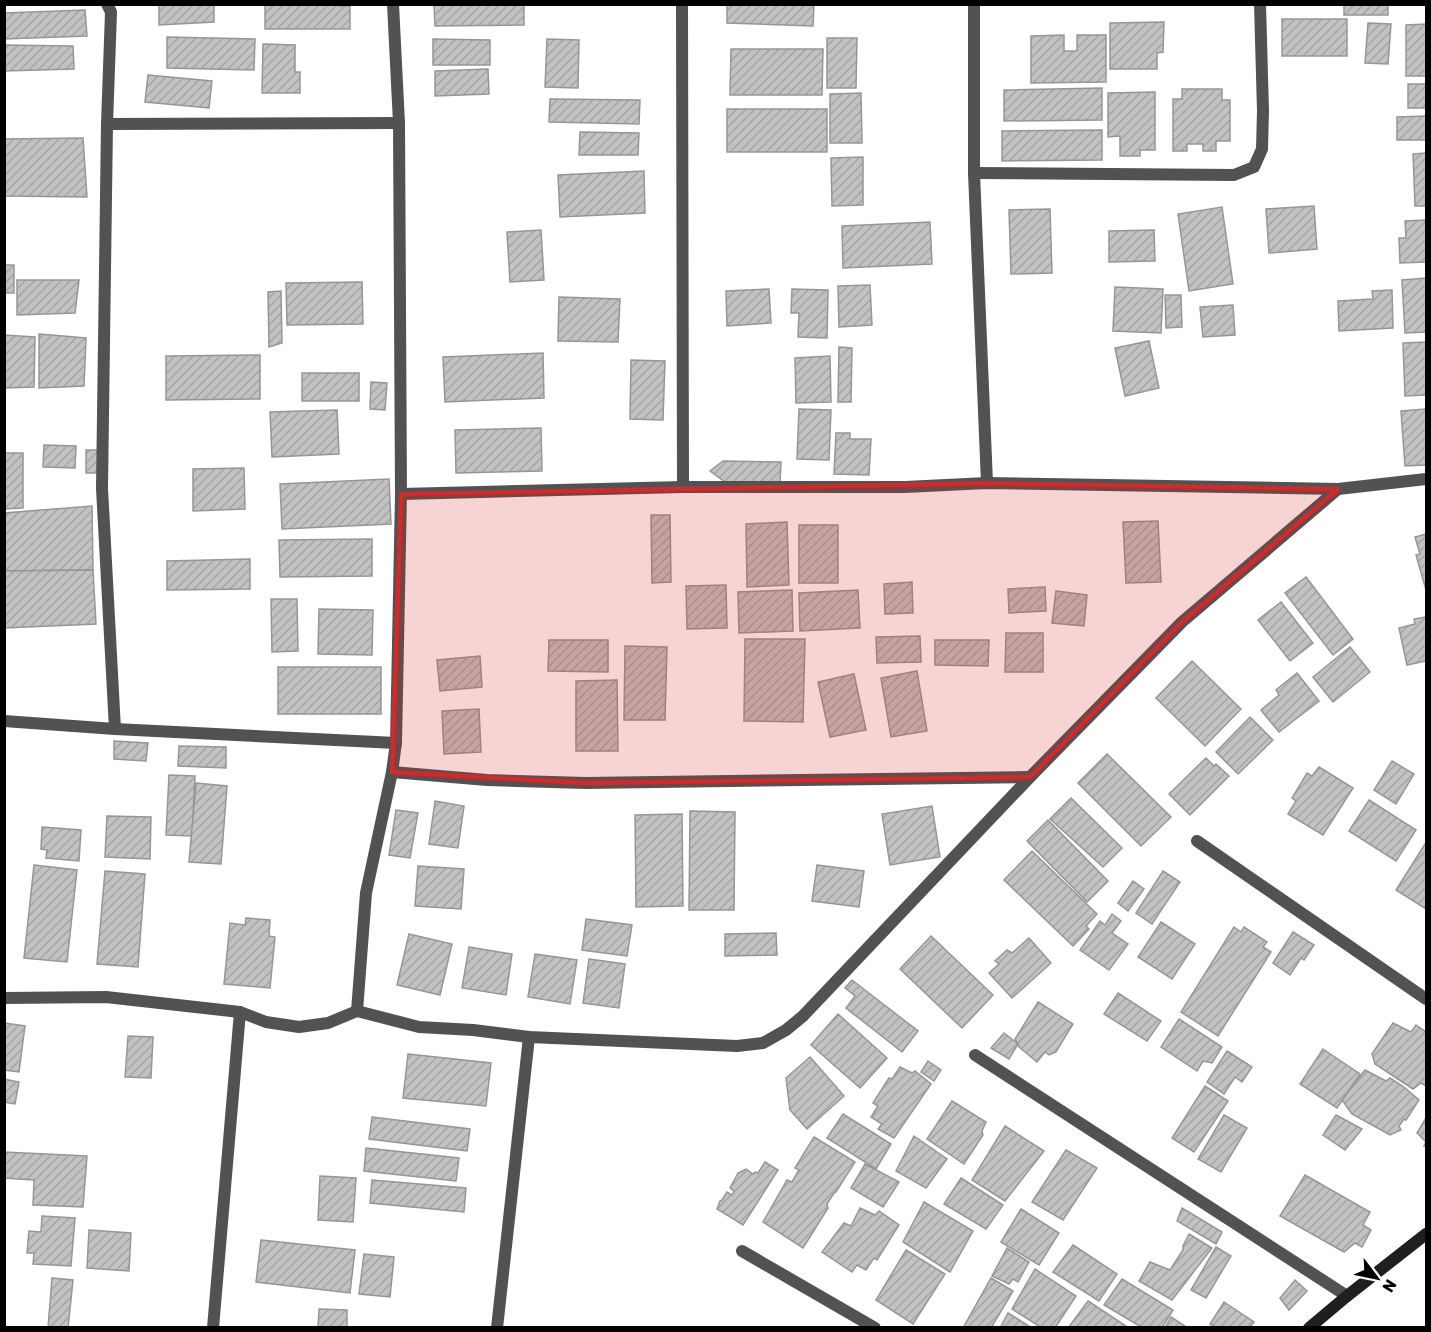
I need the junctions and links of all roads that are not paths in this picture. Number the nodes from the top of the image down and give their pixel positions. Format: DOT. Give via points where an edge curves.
graph roads {
  1 [pos="107,4"];
  2 [pos="393,4"];
  3 [pos="682,4"];
  4 [pos="974,4"];
  5 [pos="1260,4"];
  6 [pos="399,123"];
  7 [pos="107,124"];
  8 [pos="974,172"];
  9 [pos="1426,479"];
  10 [pos="987,483"];
  11 [pos="683,487"];
  12 [pos="1338,489"];
  13 [pos="401,494"];
  14 [pos="4,721"];
  15 [pos="115,729"];
  16 [pos="396,743"];
  17 [pos="392,772"];
  18 [pos="1030,777"];
  19 [pos="1197,841"];
  20 [pos="4,998"];
  21 [pos="1426,999"];
  22 [pos="357,1011"];
  23 [pos="240,1012"];
  24 [pos="529,1037"];
  25 [pos="975,1055"];
  26 [pos="1426,1234"];
  27 [pos="742,1251"];
  28 [pos="1347,1296"];
  29 [pos="213,1328"];
  30 [pos="497,1328"];
  31 [pos="875,1328"];
  32 [pos="1309,1328"];
  1 -- 7 [label="street" via="111,12"];
  2 -- 6 [label="street"];
  3 -- 11 [label="street"];
  4 -- 8 [label="street"];
  5 -- 8 [label="street" via="1262,149 1254,167 1234,175"];
  6 -- 7 [label="street"];
  6 -- 13 [label="street"];
  7 -- 15 [label="street" via="102,488"];
  8 -- 10 [label="street"];
  9 -- 12 [label="street"];
  10 -- 11 [label="street"];
  10 -- 12 [label="street"];
  11 -- 13 [label="street"];
  12 -- 18 [label="street" via="1182,622"];
  13 -- 16 [label="street"];
  14 -- 15 [label="street"];
  15 -- 16 [label="street"];
  16 -- 17 [label="street"];
  17 -- 18 [label="street" via="586,783"];
  17 -- 22 [label="street" via="366,893"];
  18 -- 24 [label="street" via="802,1016 763,1043 737,1046"];
  19 -- 21 [label="street"];
  20 -- 23 [label="street" via="106,997"];
  22 -- 23 [label="street" via="328,1023 299,1027 267,1022"];
  22 -- 24 [label="street" via="419,1027"];
  23 -- 29 [label="street"];
  24 -- 30 [label="street"];
  25 -- 28 [label="street"];
  26 -- 28 [label="street"];
  27 -- 31 [label="street"];
  28 -- 32 [label="street"];
}
